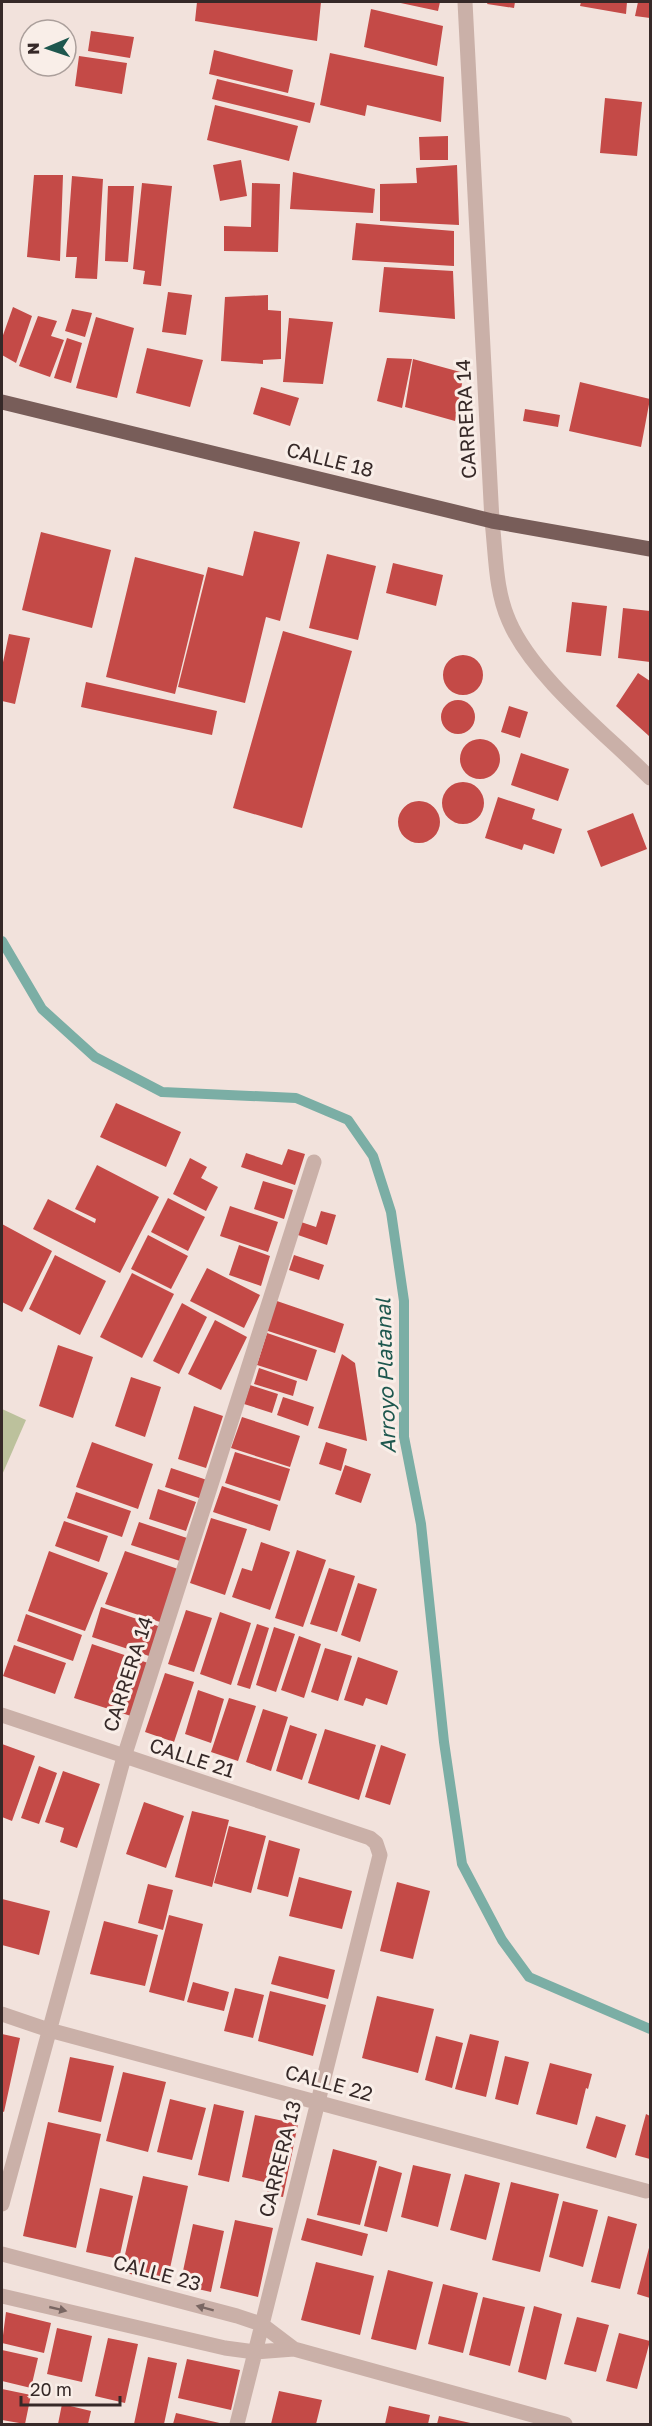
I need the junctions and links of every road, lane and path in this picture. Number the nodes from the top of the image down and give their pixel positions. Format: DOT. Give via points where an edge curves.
graph roads {
  1 [pos="465,2"];
  2 [pos="2,402"];
  3 [pos="492,521"];
  4 [pos="651,549"];
  5 [pos="651,778"];
  6 [pos="314,1162"];
  7 [pos="2,1715"];
  8 [pos="124,1757"];
  9 [pos="370,1838"];
  10 [pos="2,2014"];
  11 [pos="49,2030"];
  12 [pos="316,2102"];
  13 [pos="646,2191"];
  14 [pos="2,2204"];
  15 [pos="2,2254"];
  16 [pos="2,2296"];
  17 [pos="261,2324"];
  18 [pos="294,2349"];
  19 [pos="255,2352"];
  20 [pos="237,2424"];
  21 [pos="565,2424"];
  1 -- 3 [label="street, CARRERA 14"];
  2 -- 3 [label="main road, CALLE 18"];
  3 -- 4 [label="main road, CALLE 18"];
  3 -- 5 [label="street, CARRERA 14" via="499,590 521,646 540,670"];
  6 -- 8 [label="street, CARRERA 14"];
  7 -- 8 [label="street, CALLE 21"];
  8 -- 9 [label="street, CALLE 21"];
  8 -- 11 [label="street, CARRERA 14"];
  9 -- 12 [label="street, CARRERA 13" via="380,1855"];
  10 -- 11 [label="street, CALLE 22"];
  11 -- 12 [label="street, CALLE 22"];
  11 -- 14 [label="street, CARRERA 14"];
  12 -- 13 [label="street, CALLE 22"];
  12 -- 17 [label="street, CARRERA 13"];
  17 -- 15 [label="street, CALLE 23, one-way"];
  16 -- 19 [label="street, CALLE 23, one-way"];
  17 -- 18 [label="street, CALLE 23"];
  17 -- 19 [label="street, CARRERA 13"];
  18 -- 19 [label="street, CALLE 23"];
  18 -- 21 [label="street, CALLE 23"];
  19 -- 20 [label="street, CARRERA 13"];
}
